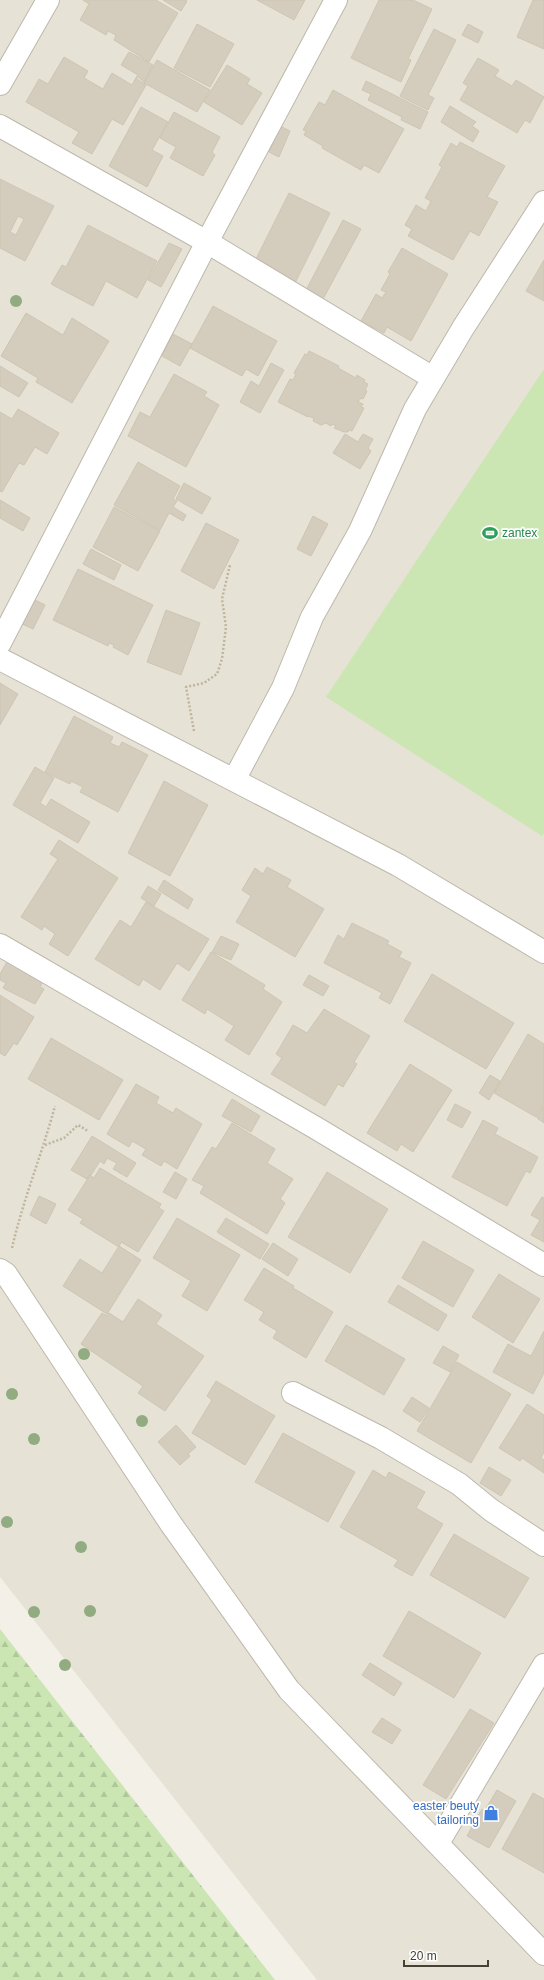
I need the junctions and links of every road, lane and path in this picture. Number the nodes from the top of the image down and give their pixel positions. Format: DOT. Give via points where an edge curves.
graph roads {
  1 [pos="48,0"];
  2 [pos="336,0"];
  3 [pos="0,84"];
  4 [pos="0,126"];
  5 [pos="544,202"];
  6 [pos="207,242"];
  7 [pos="433,378"];
  8 [pos="230,565"];
  9 [pos="0,643"];
  10 [pos="0,659"];
  11 [pos="194,760"];
  12 [pos="234,780"];
  13 [pos="0,945"];
  14 [pos="544,952"];
  15 [pos="55,1106"];
  16 [pos="88,1131"];
  17 [pos="44,1146"];
  18 [pos="544,1265"];
  19 [pos="3,1272"];
  20 [pos="293,1393"];
  21 [pos="544,1545"];
  22 [pos="544,1665"];
  23 [pos="438,1843"];
  24 [pos="544,1954"];
  1 -- 3 [label="street"];
  2 -- 6 [label="street"];
  4 -- 6 [label="street"];
  5 -- 7 [label="street"];
  6 -- 7 [label="street"];
  6 -- 9 [label="street"];
  7 -- 12 [label="street" via="415,409 360,531 312,617 283,688"];
  8 -- 11 [label="path" via="222,599 226,628 222,659 217,674 204,683 186,687 194,728"];
  10 -- 11 [label="street"];
  11 -- 12 [label="street"];
  12 -- 14 [label="street" via="398,865"];
  13 -- 18 [label="street" via="316,1128"];
  15 -- 17 [label="path"];
  16 -- 17 [label="path" via="78,1125 64,1138"];
  17 -- 19 [label="path" via="20,1213"];
  19 -- 23 [label="street" via="171,1524 289,1690"];
  20 -- 21 [label="street" via="381,1438 459,1484 491,1510"];
  22 -- 23 [label="street"];
  23 -- 24 [label="street"];
}
